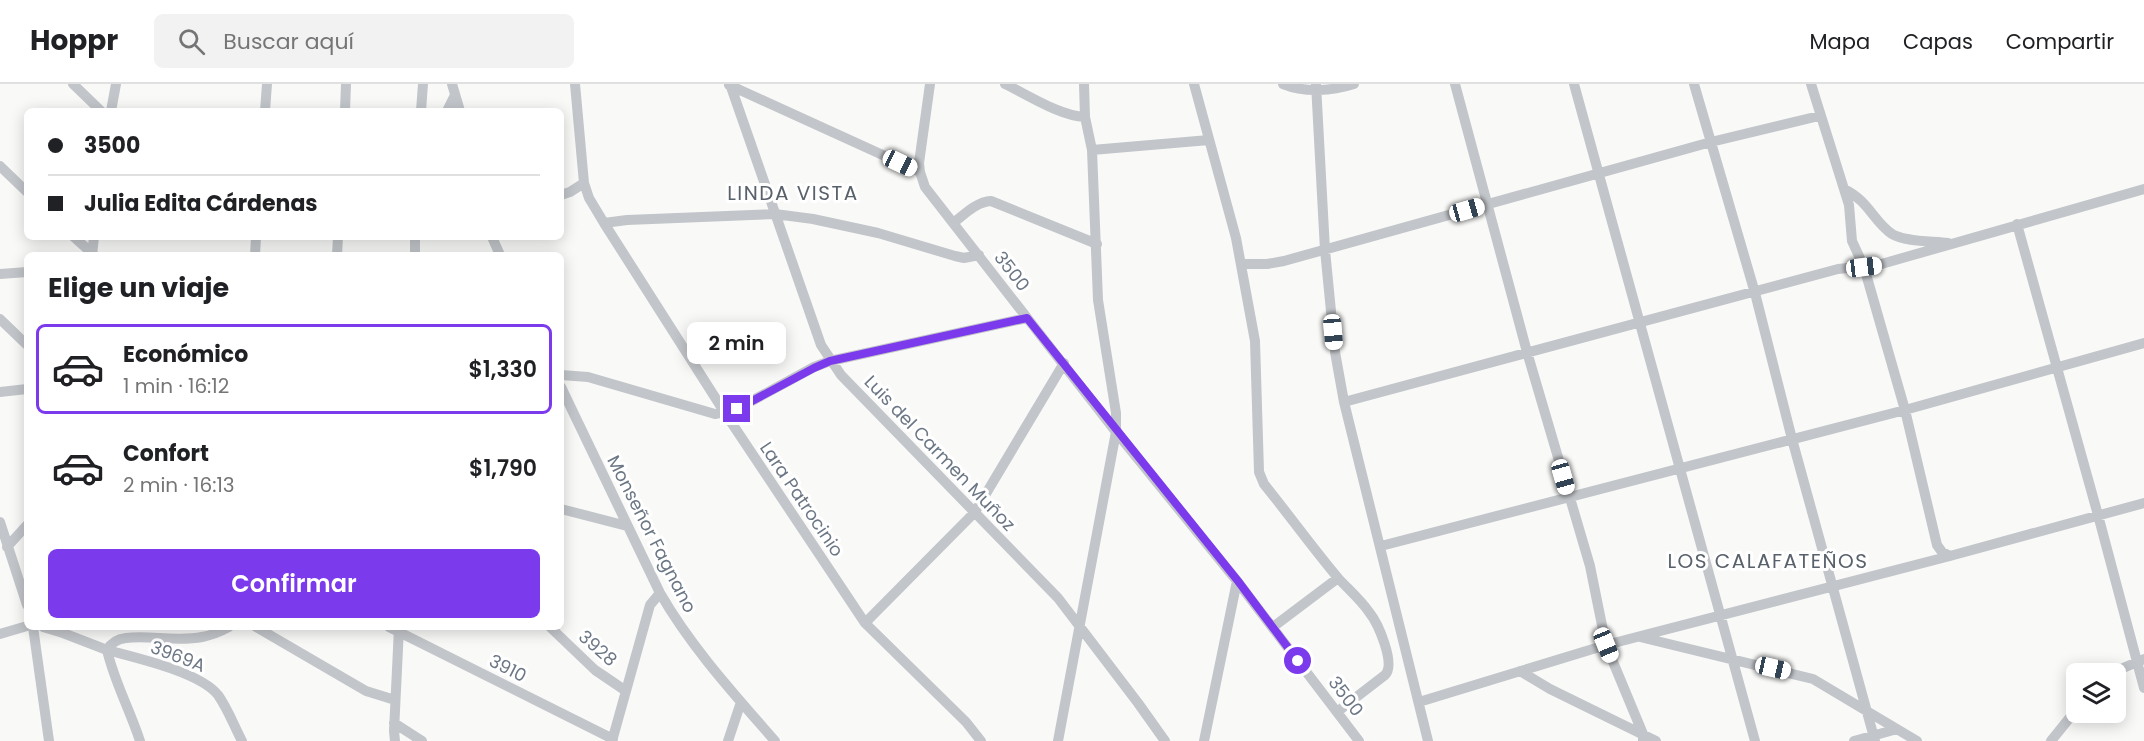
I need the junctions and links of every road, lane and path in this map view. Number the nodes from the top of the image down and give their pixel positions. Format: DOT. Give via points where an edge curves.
graph roads {
  1 [pos="73,84"];
  2 [pos="116,84"];
  3 [pos="267,84"];
  4 [pos="346,84"];
  5 [pos="423,84"];
  6 [pos="575,84"];
  7 [pos="930,84"];
  8 [pos="1005,84"];
  9 [pos="1084,84"];
  10 [pos="1194,84"];
  11 [pos="1283,84"];
  12 [pos="1354,84"];
  13 [pos="1455,84"];
  14 [pos="1575,84"];
  15 [pos="1694,84"];
  16 [pos="1811,84"];
  17 [pos="729,85"];
  18 [pos="1316,87"];
  19 [pos="454,90"];
  20 [pos="98,108"];
  21 [pos="112,108"];
  22 [pos="265,108"];
  23 [pos="345,108"];
  24 [pos="422,108"];
  25 [pos="448,108"];
  26 [pos="459,108"];
  27 [pos="1819,116"];
  28 [pos="1085,117"];
  29 [pos="1209,140"];
  30 [pos="1711,142"];
  31 [pos="1092,150"];
  32 [pos="0,166"];
  33 [pos="920,172"];
  34 [pos="1599,174"];
  35 [pos="584,183"];
  36 [pos="24,189"];
  37 [pos="1844,189"];
  38 [pos="2144,189"];
  39 [pos="564,194"];
  40 [pos="1487,205"];
  41 [pos="776,214"];
  42 [pos="604,223"];
  43 [pos="953,223"];
  44 [pos="2017,224"];
  45 [pos="77,240"];
  46 [pos="1097,244"];
  47 [pos="1954,244"];
  48 [pos="1325,250"];
  49 [pos="89,252"];
  50 [pos="979,255"];
  51 [pos="1241,264"];
  52 [pos="1864,267"];
  53 [pos="24,272"];
  54 [pos="0,274"];
  55 [pos="1755,293"];
  56 [pos="1027,318"];
  57 [pos="0,319"];
  58 [pos="1640,322"];
  59 [pos="24,342"];
  60 [pos="2144,343"];
  61 [pos="1527,352"];
  62 [pos="830,361"];
  63 [pos="1064,363"];
  64 [pos="2056,367"];
  65 [pos="564,375"];
  66 [pos="24,390"];
  67 [pos="0,392"];
  68 [pos="564,393"];
  69 [pos="1344,402"];
  70 [pos="1905,410"];
  71 [pos="725,413"];
  72 [pos="1116,432"];
  73 [pos="1792,438"];
  74 [pos="1681,469"];
  75 [pos="1569,498"];
  76 [pos="2144,503"];
  77 [pos="564,510"];
  78 [pos="975,512"];
  79 [pos="2098,515"];
  80 [pos="0,522"];
  81 [pos="627,526"];
  82 [pos="24,528"];
  83 [pos="1381,546"];
  84 [pos="7,547"];
  85 [pos="1950,556"];
  86 [pos="1338,578"];
  87 [pos="1238,581"];
  88 [pos="1833,586"];
  89 [pos="660,593"];
  90 [pos="24,596"];
  91 [pos="1396,617"];
  92 [pos="1720,617"];
  93 [pos="1375,622"];
  94 [pos="865,623"];
  95 [pos="24,627"];
  96 [pos="1081,627"];
  97 [pos="1273,627"];
  98 [pos="33,630"];
  99 [pos="53,630"];
  100 [pos="224,630"];
  101 [pos="261,630"];
  102 [pos="396,630"];
  103 [pos="398,630"];
  104 [pos="553,630"];
  105 [pos="0,634"];
  106 [pos="1638,637"];
  107 [pos="1606,645"];
  108 [pos="106,650"];
  109 [pos="1732,659"];
  110 [pos="2140,660"];
  111 [pos="2126,666"];
  112 [pos="1520,670"];
  113 [pos="2144,688"];
  114 [pos="626,691"];
  115 [pos="395,700"];
  116 [pos="741,702"];
  117 [pos="1419,702"];
  118 [pos="1867,711"];
  119 [pos="1337,712"];
  120 [pos="2066,722"];
  121 [pos="394,723"];
  122 [pos="1897,729"];
  123 [pos="1643,737"];
  124 [pos="1875,738"];
  125 [pos="612,740"];
  126 [pos="49,741"];
  127 [pos="140,741"];
  128 [pos="242,741"];
  129 [pos="395,741"];
  130 [pos="422,741"];
  131 [pos="728,741"];
  132 [pos="775,741"];
  133 [pos="981,741"];
  134 [pos="1058,741"];
  135 [pos="1165,741"];
  136 [pos="1204,741"];
  137 [pos="1359,741"];
  138 [pos="1428,741"];
  139 [pos="1656,741"];
  140 [pos="1755,741"];
  141 [pos="1854,741"];
  142 [pos="1917,741"];
  143 [pos="2051,741"];
  1 -- 20 [label="street"];
  2 -- 21 [label="street"];
  3 -- 22 [label="street"];
  4 -- 23 [label="street"];
  5 -- 24 [label="street"];
  6 -- 35 [label="street, Lara Patrocinio"];
  7 -- 33 [label="street"];
  8 -- 28 [label="street" via="1068,114"];
  9 -- 28 [label="street"];
  10 -- 29 [label="street"];
  11 -- 18 [label="street"];
  12 -- 18 [label="street"];
  13 -- 40 [label="street"];
  14 -- 34 [label="street"];
  15 -- 30 [label="street"];
  16 -- 27 [label="street"];
  17 -- 33 [label="street"];
  17 -- 41 [label="street, Luis del Carmen Muñoz"];
  18 -- 48 [label="street"];
  19 -- 25 [label="street"];
  19 -- 26 [label="street"];
  27 -- 30 [label="street"];
  27 -- 37 [label="street"];
  28 -- 31 [label="street"];
  29 -- 31 [label="street"];
  29 -- 51 [label="street"];
  30 -- 34 [label="street"];
  30 -- 55 [label="street"];
  31 -- 46 [label="street"];
  32 -- 36 [label="street"];
  33 -- 43 [label="street, 3500" via="925,187"];
  34 -- 40 [label="street"];
  34 -- 58 [label="street"];
  35 -- 39 [label="street"];
  35 -- 42 [label="street, Lara Patrocinio"];
  37 -- 47 [label="street" via="1861,199 1891,233"];
  37 -- 52 [label="street" via="1852,241"];
  38 -- 44 [label="street"];
  40 -- 48 [label="street"];
  40 -- 61 [label="street"];
  41 -- 42 [label="street"];
  41 -- 50 [label="street" via="878,233 964,258"];
  41 -- 62 [label="street, Luis del Carmen Muñoz"];
  42 -- 71 [label="street, Lara Patrocinio"];
  43 -- 46 [label="street" via="975,206 991,201"];
  43 -- 50 [label="street, 3500"];
  44 -- 47 [label="street"];
  44 -- 64 [label="street"];
  45 -- 49 [label="street"];
  46 -- 72 [label="street" via="1098,300"];
  47 -- 52 [label="street"];
  48 -- 51 [label="street" via="1267,264"];
  48 -- 69 [label="street"];
  50 -- 56 [label="street, 3500"];
  51 -- 86 [label="street" via="1257,358 1259,472"];
  52 -- 55 [label="street" via="1838,269"];
  52 -- 70 [label="street"];
  53 -- 54 [label="street"];
  55 -- 58 [label="street"];
  55 -- 73 [label="street"];
  56 -- 62 [label="street"];
  56 -- 63 [label="street, 3500"];
  57 -- 59 [label="street"];
  58 -- 61 [label="street"];
  58 -- 74 [label="street"];
  60 -- 64 [label="street"];
  61 -- 69 [label="street"];
  61 -- 75 [label="street"];
  62 -- 71 [label="street"];
  62 -- 78 [label="street, Luis del Carmen Muñoz"];
  63 -- 72 [label="street, 3500"];
  63 -- 78 [label="street"];
  64 -- 70 [label="street"];
  64 -- 79 [label="street"];
  65 -- 71 [label="street" via="588,377 715,414"];
  66 -- 67 [label="street"];
  68 -- 81 [label="street, Monseñor Fagnano"];
  69 -- 83 [label="street"];
  70 -- 73 [label="street"];
  70 -- 85 [label="street" via="1937,545"];
  71 -- 94 [label="street, Lara Patrocinio"];
  72 -- 87 [label="street, 3500"];
  72 -- 96 [label="street"];
  73 -- 74 [label="street"];
  73 -- 88 [label="street"];
  74 -- 75 [label="street"];
  74 -- 92 [label="street"];
  75 -- 83 [label="street"];
  75 -- 107 [label="street" via="1590,566"];
  76 -- 79 [label="street"];
  77 -- 81 [label="street"];
  78 -- 94 [label="street"];
  78 -- 96 [label="street, Luis del Carmen Muñoz"];
  79 -- 85 [label="street"];
  79 -- 110 [label="street"];
  80 -- 84 [label="street"];
  81 -- 89 [label="street, Monseñor Fagnano"];
  82 -- 84 [label="street"];
  83 -- 91 [label="street"];
  84 -- 90 [label="street"];
  85 -- 88 [label="street"];
  86 -- 93 [label="street"];
  86 -- 97 [label="street"];
  87 -- 97 [label="street, 3500"];
  87 -- 136 [label="street"];
  88 -- 92 [label="street"];
  88 -- 118 [label="street"];
  89 -- 114 [label="street" via="650,605"];
  89 -- 116 [label="street, Monseñor Fagnano" via="686,635"];
  91 -- 93 [label="street"];
  91 -- 117 [label="street"];
  92 -- 106 [label="street"];
  92 -- 109 [label="street"];
  93 -- 119 [label="street" via="1389,671"];
  94 -- 133 [label="street, Lara Patrocinio"];
  95 -- 105 [label="street"];
  96 -- 134 [label="street"];
  96 -- 135 [label="street, Luis del Carmen Muñoz"];
  97 -- 119 [label="street, 3500"];
  98 -- 126 [label="street"];
  99 -- 108 [label="street, 3969A"];
  100 -- 108 [label="street" via="203,637 127,638 110,644"];
  101 -- 115 [label="street" via="366,691"];
  102 -- 115 [label="street"];
  103 -- 125 [label="street, 3910"];
  104 -- 114 [label="street, 3928" via="595,670"];
  106 -- 107 [label="street"];
  106 -- 109 [label="street"];
  107 -- 112 [label="street"];
  107 -- 123 [label="street"];
  108 -- 127 [label="street"];
  108 -- 128 [label="street, 3969A" via="208,685"];
  109 -- 118 [label="street" via="1813,679"];
  109 -- 140 [label="street"];
  110 -- 111 [label="street"];
  110 -- 113 [label="street"];
  112 -- 117 [label="street"];
  112 -- 123 [label="street"];
  114 -- 125 [label="street"];
  115 -- 121 [label="street"];
  116 -- 131 [label="street"];
  116 -- 132 [label="street, Monseñor Fagnano"];
  117 -- 138 [label="street"];
  118 -- 122 [label="street"];
  118 -- 124 [label="street"];
  119 -- 137 [label="street, 3500"];
  120 -- 143 [label="street"];
  121 -- 129 [label="street"];
  121 -- 130 [label="street"];
  122 -- 124 [label="street"];
  122 -- 142 [label="street"];
  123 -- 139 [label="street"];
  124 -- 141 [label="street"];
}
